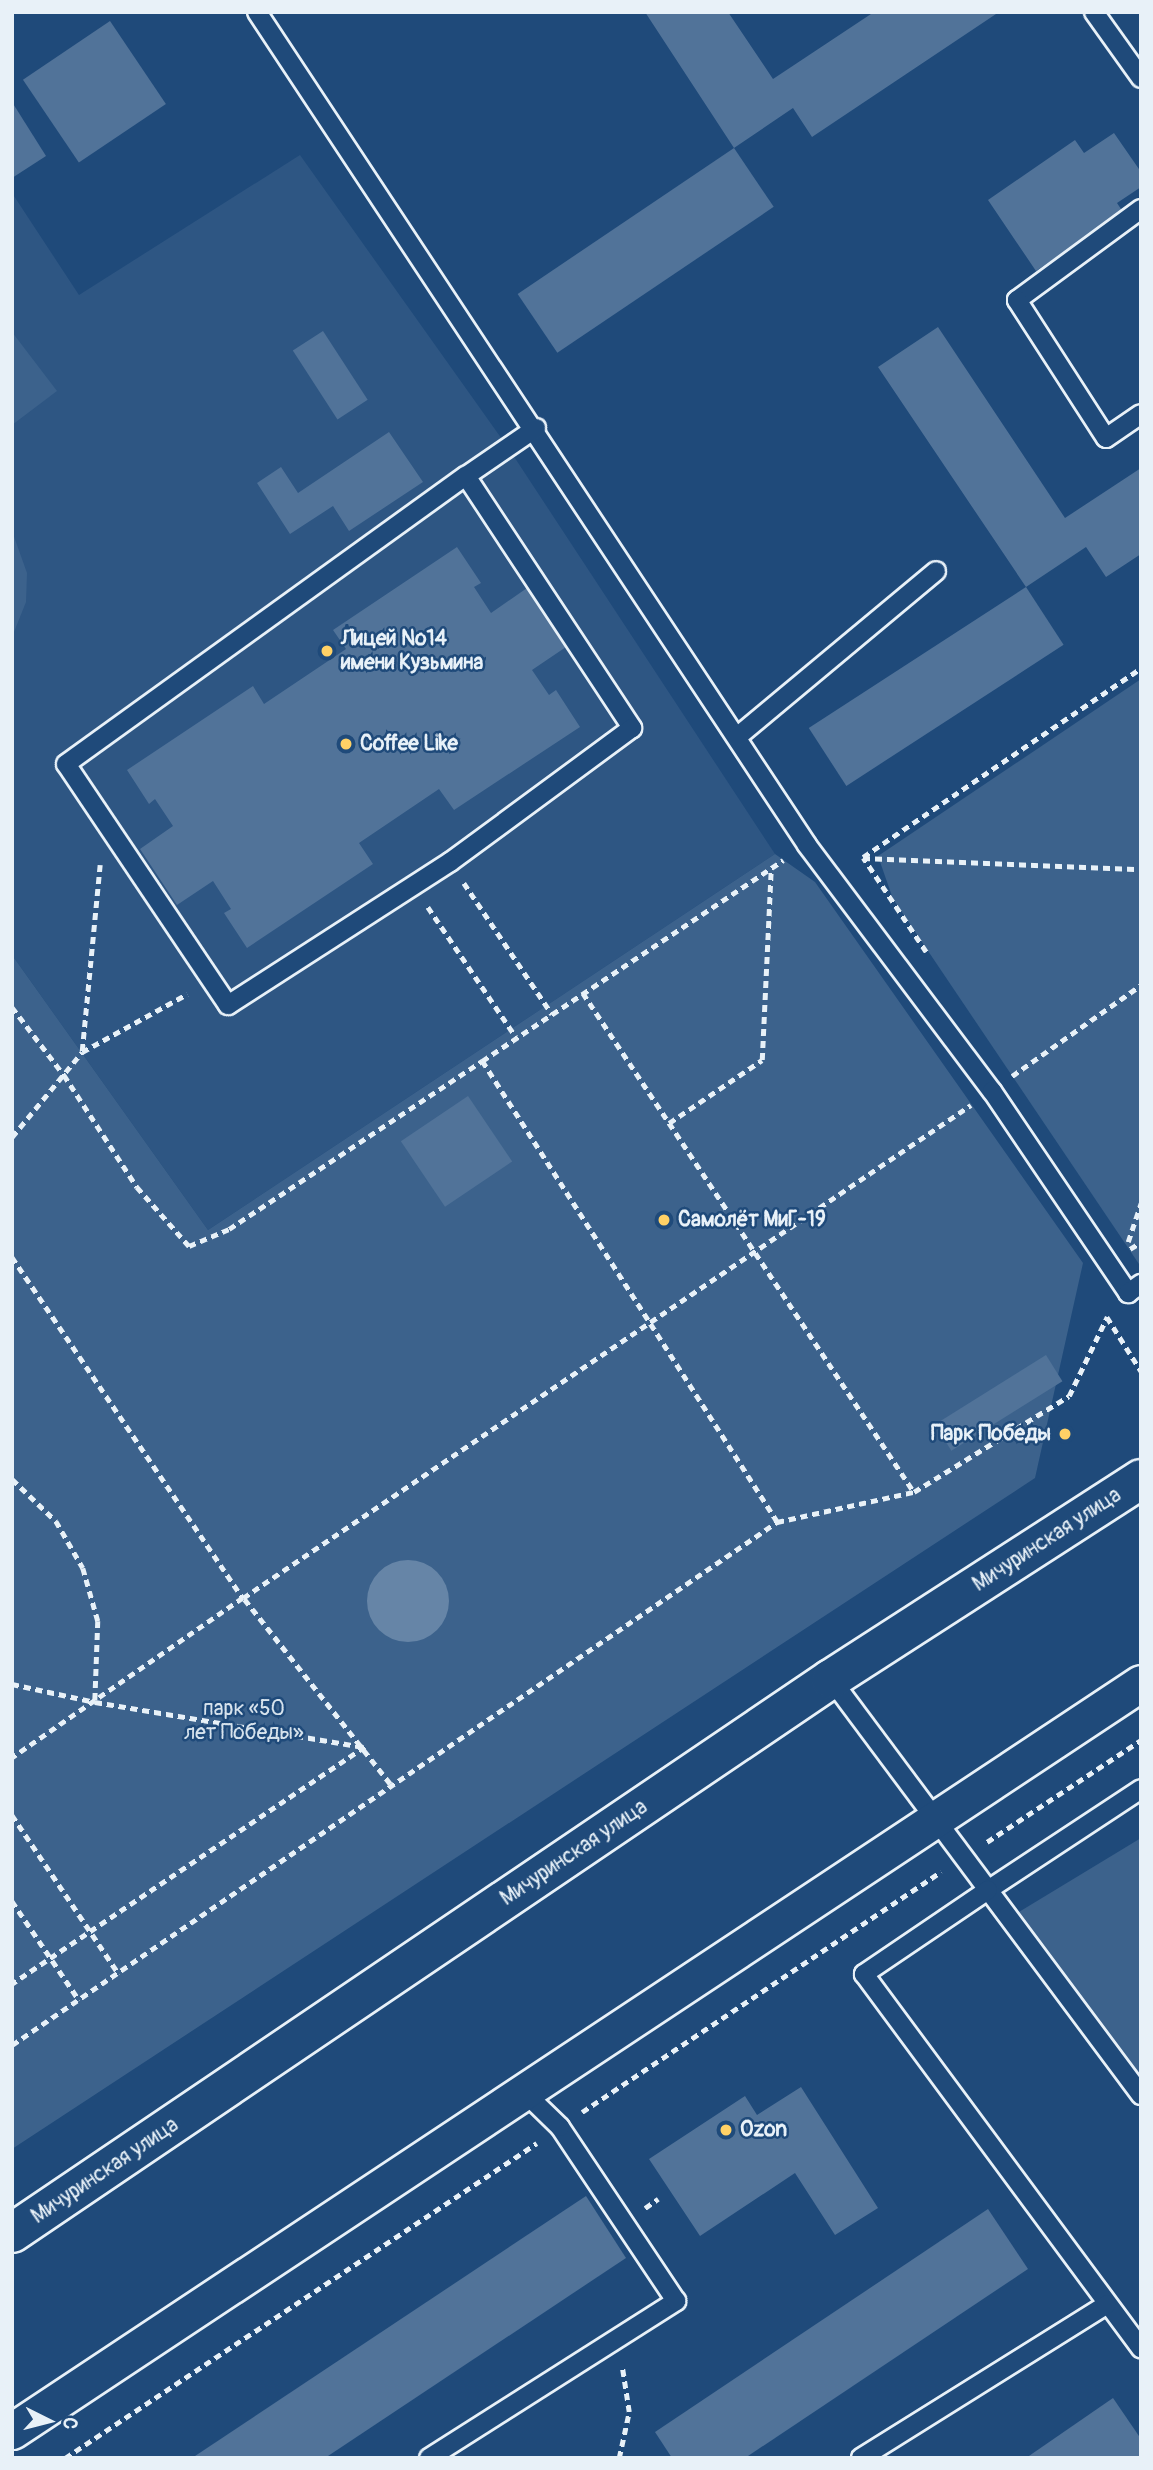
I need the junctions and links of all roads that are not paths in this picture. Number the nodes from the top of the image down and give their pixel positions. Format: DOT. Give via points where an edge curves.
graph roads {
  1 [pos="257,12"];
  2 [pos="1094,12"];
  3 [pos="1141,78"];
  4 [pos="1141,209"];
  5 [pos="1141,414"];
  6 [pos="536,429"];
  7 [pos="466,476"];
  8 [pos="936,570"];
  9 [pos="737,737"];
  10 [pos="1141,1284"];
  11 [pos="1141,1479"];
  12 [pos="831,1679"];
  13 [pos="1141,1683"];
  14 [pos="1141,1789"];
  15 [pos="934,1820"];
  16 [pos="988,1890"];
  17 [pos="524,2092"];
  18 [pos="1141,2095"];
  19 [pos="12,2234"];
  20 [pos="1107,2304"];
  21 [pos="1141,2350"];
  22 [pos="12,2431"];
  23 [pos="429,2458"];
  24 [pos="861,2458"];
  1 -- 6 [label="lane"];
  2 -- 3 [label="lane"];
  4 -- 5 [label="lane" via="1017,300 1106,438"];
  6 -- 7 [label="lane"];
  6 -- 9 [label="lane"];
  7 -- 7 [label="lane" via="632,728 450,862 228,1005 66,764"];
  8 -- 9 [label="lane"];
  9 -- 10 [label="lane" via="807,845 992,1091 1128,1293"];
  11 -- 12 [label="main road, Мичуринская улица"];
  12 -- 15 [label="lane"];
  12 -- 19 [label="main road, Мичуринская улица"];
  13 -- 15 [label="street"];
  14 -- 16 [label="lane"];
  15 -- 16 [label="lane"];
  15 -- 17 [label="street"];
  16 -- 18 [label="lane"];
  16 -- 20 [label="lane" via="864,1974"];
  17 -- 22 [label="street"];
  17 -- 23 [label="lane" via="560,2127 676,2301"];
  20 -- 21 [label="lane"];
  20 -- 24 [label="lane"];
}
